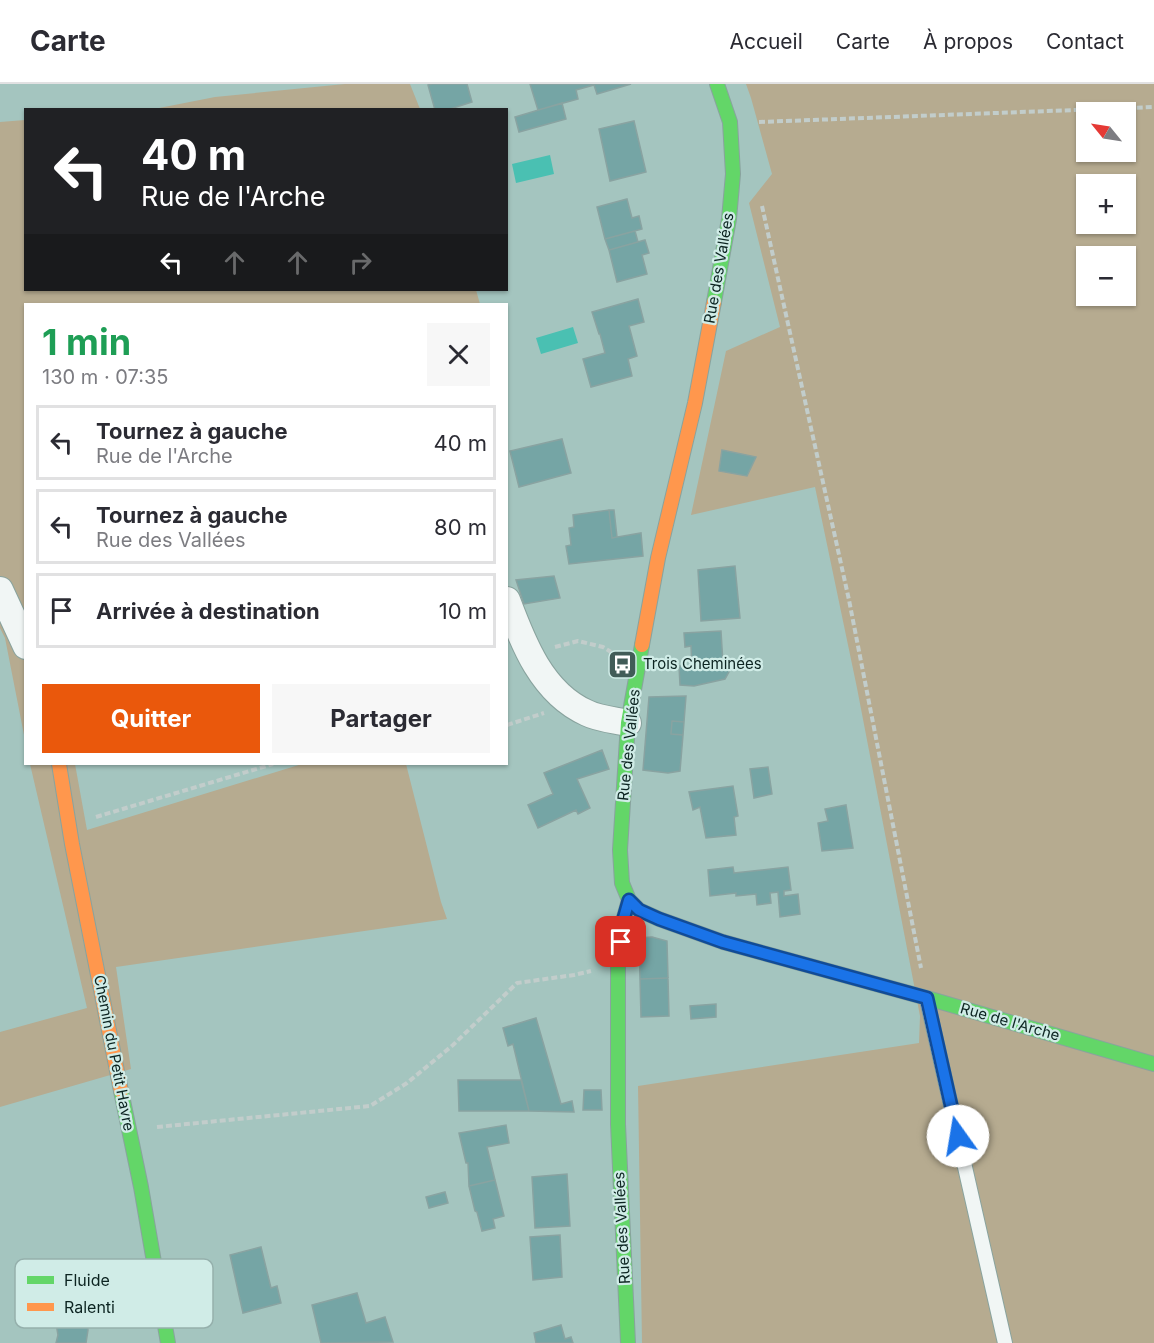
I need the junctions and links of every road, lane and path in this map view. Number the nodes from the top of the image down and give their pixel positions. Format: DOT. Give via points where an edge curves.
graph roads {
  1 [pos="717,84"];
  2 [pos="1154,107"];
  3 [pos="730,122"];
  4 [pos="761,202"];
  5 [pos="0,590"];
  6 [pos="508,603"];
  7 [pos="24,642"];
  8 [pos="535,662"];
  9 [pos="638,666"];
  10 [pos="563,698"];
  11 [pos="628,723"];
  12 [pos="508,725"];
  13 [pos="59,765"];
  14 [pos="270,765"];
  15 [pos="70,825"];
  16 [pos="629,900"];
  17 [pos="618,964"];
  18 [pos="927,998"];
  19 [pos="1154,1064"];
  20 [pos="129,1130"];
  21 [pos="153,1259"];
  22 [pos="165,1328"];
  23 [pos="168,1343"];
  24 [pos="628,1343"];
  25 [pos="1005,1343"];
  1 -- 3 [label="street, Rue des Vallées"];
  2 -- 3 [label="path"];
  3 -- 9 [label="street, Rue des Vallées" via="733,174 729,219 695,403 658,558"];
  4 -- 18 [label="path" via="849,600"];
  5 -- 7 [label="street"];
  6 -- 8 [label="street"];
  8 -- 9 [label="path" via="555,647 578,640"];
  8 -- 10 [label="street" via="549,685"];
  9 -- 11 [label="street, Rue des Vallées"];
  10 -- 11 [label="street" via="589,714"];
  10 -- 12 [label="path" via="550,711"];
  11 -- 16 [label="street, Rue des Vallées" via="620,850 622,883"];
  13 -- 15 [label="street, Chemin du Petit Havre"];
  14 -- 15 [label="path"];
  15 -- 20 [label="street, Chemin du Petit Havre"];
  16 -- 17 [label="street, Rue des Vallées"];
  16 -- 18 [label="street, Rue de l'Arche" via="639,910 659,919 723,942"];
  17 -- 20 [label="path" via="517,983 453,1045 407,1083 370,1106"];
  17 -- 24 [label="street, Rue des Vallées" via="618,1125"];
  18 -- 19 [label="street, Rue de l'Arche"];
  18 -- 25 [label="lane"];
  20 -- 21 [label="street, Chemin du Petit Havre"];
  22 -- 23 [label="street, Chemin du Petit Havre"];
}
